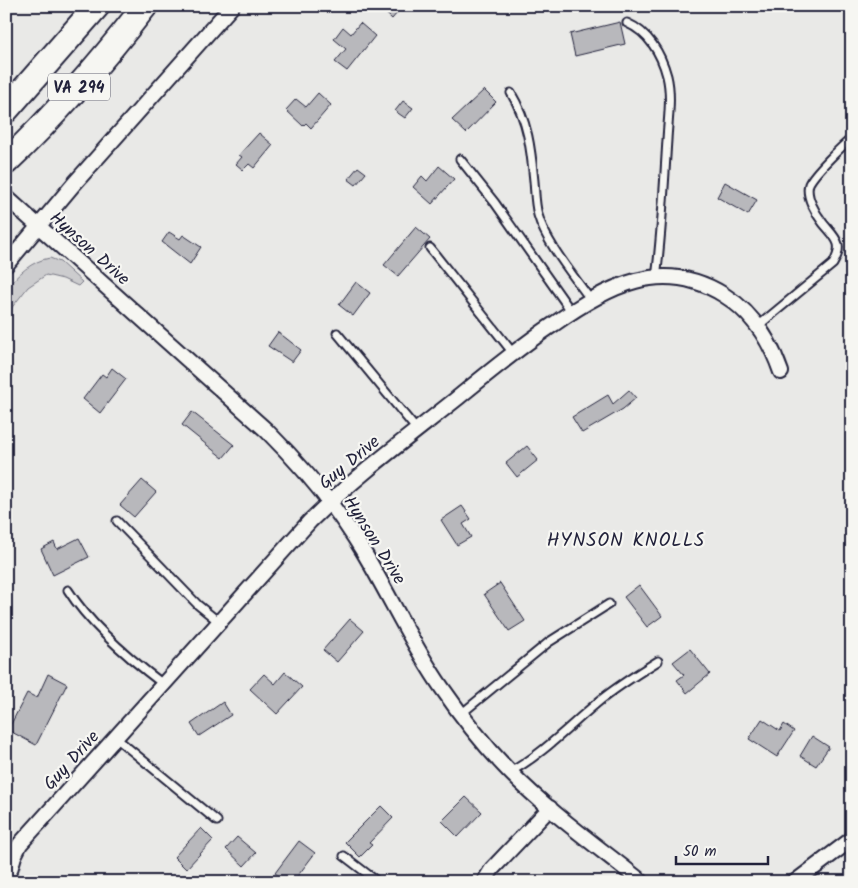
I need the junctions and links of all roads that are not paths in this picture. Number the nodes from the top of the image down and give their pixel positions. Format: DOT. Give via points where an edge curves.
graph roads {
  1 [pos="97,6"];
  2 [pos="145,6"];
  3 [pos="232,6"];
  4 [pos="627,23"];
  5 [pos="510,94"];
  6 [pos="6,110"];
  7 [pos="852,138"];
  8 [pos="460,159"];
  9 [pos="6,162"];
  10 [pos="6,198"];
  11 [pos="39,227"];
  12 [pos="430,248"];
  13 [pos="6,265"];
  14 [pos="656,278"];
  15 [pos="590,299"];
  16 [pos="571,311"];
  17 [pos="758,326"];
  18 [pos="337,333"];
  19 [pos="513,353"];
  20 [pos="781,372"];
  21 [pos="417,430"];
  22 [pos="330,502"];
  23 [pos="117,521"];
  24 [pos="68,590"];
  25 [pos="609,604"];
  26 [pos="219,622"];
  27 [pos="658,661"];
  28 [pos="163,684"];
  29 [pos="461,714"];
  30 [pos="116,738"];
  31 [pos="510,772"];
  32 [pos="550,808"];
  33 [pos="217,821"];
  34 [pos="852,839"];
  35 [pos="344,856"];
  36 [pos="8,870"];
  37 [pos="378,882"];
  38 [pos="484,882"];
  39 [pos="642,882"];
  40 [pos="796,882"];
  1 -- 6 [label="highway, VA 294"];
  2 -- 9 [label="highway, VA 294" via="68,100"];
  3 -- 11 [label="street"];
  4 -- 14 [label="lane" via="643,32 652,42 667,76 669,93"];
  5 -- 15 [label="lane" via="525,122 530,141 536,205 543,228"];
  7 -- 17 [label="lane" via="809,185 808,194 816,212 837,240 838,256 834,264"];
  8 -- 16 [label="lane"];
  10 -- 11 [label="street, Hynson Drive"];
  11 -- 13 [label="street"];
  11 -- 22 [label="street, Hynson Drive" via="266,430"];
  12 -- 19 [label="lane"];
  14 -- 15 [label="street, Guy Drive" via="629,282"];
  14 -- 17 [label="street, Guy Drive" via="689,280 717,290 737,304"];
  15 -- 16 [label="street, Guy Drive"];
  16 -- 19 [label="street, Guy Drive"];
  17 -- 20 [label="street, Guy Drive" via="768,340"];
  18 -- 21 [label="lane"];
  19 -- 21 [label="street, Guy Drive"];
  21 -- 22 [label="street, Guy Drive"];
  22 -- 26 [label="street, Guy Drive"];
  22 -- 29 [label="street, Hynson Drive" via="363,551 416,647"];
  23 -- 26 [label="lane" via="198,605"];
  24 -- 28 [label="lane" via="87,615"];
  25 -- 29 [label="lane" via="549,642"];
  26 -- 28 [label="street, Guy Drive"];
  27 -- 31 [label="lane" via="598,702 540,753"];
  28 -- 30 [label="street, Guy Drive"];
  29 -- 31 [label="street, Hynson Drive"];
  30 -- 33 [label="lane"];
  30 -- 36 [label="street, Guy Drive" via="20,844"];
  31 -- 32 [label="street, Hynson Drive"];
  32 -- 38 [label="street" via="492,869"];
  32 -- 39 [label="street, Hynson Drive"];
  34 -- 40 [label="street"];
  35 -- 37 [label="lane"];
}
